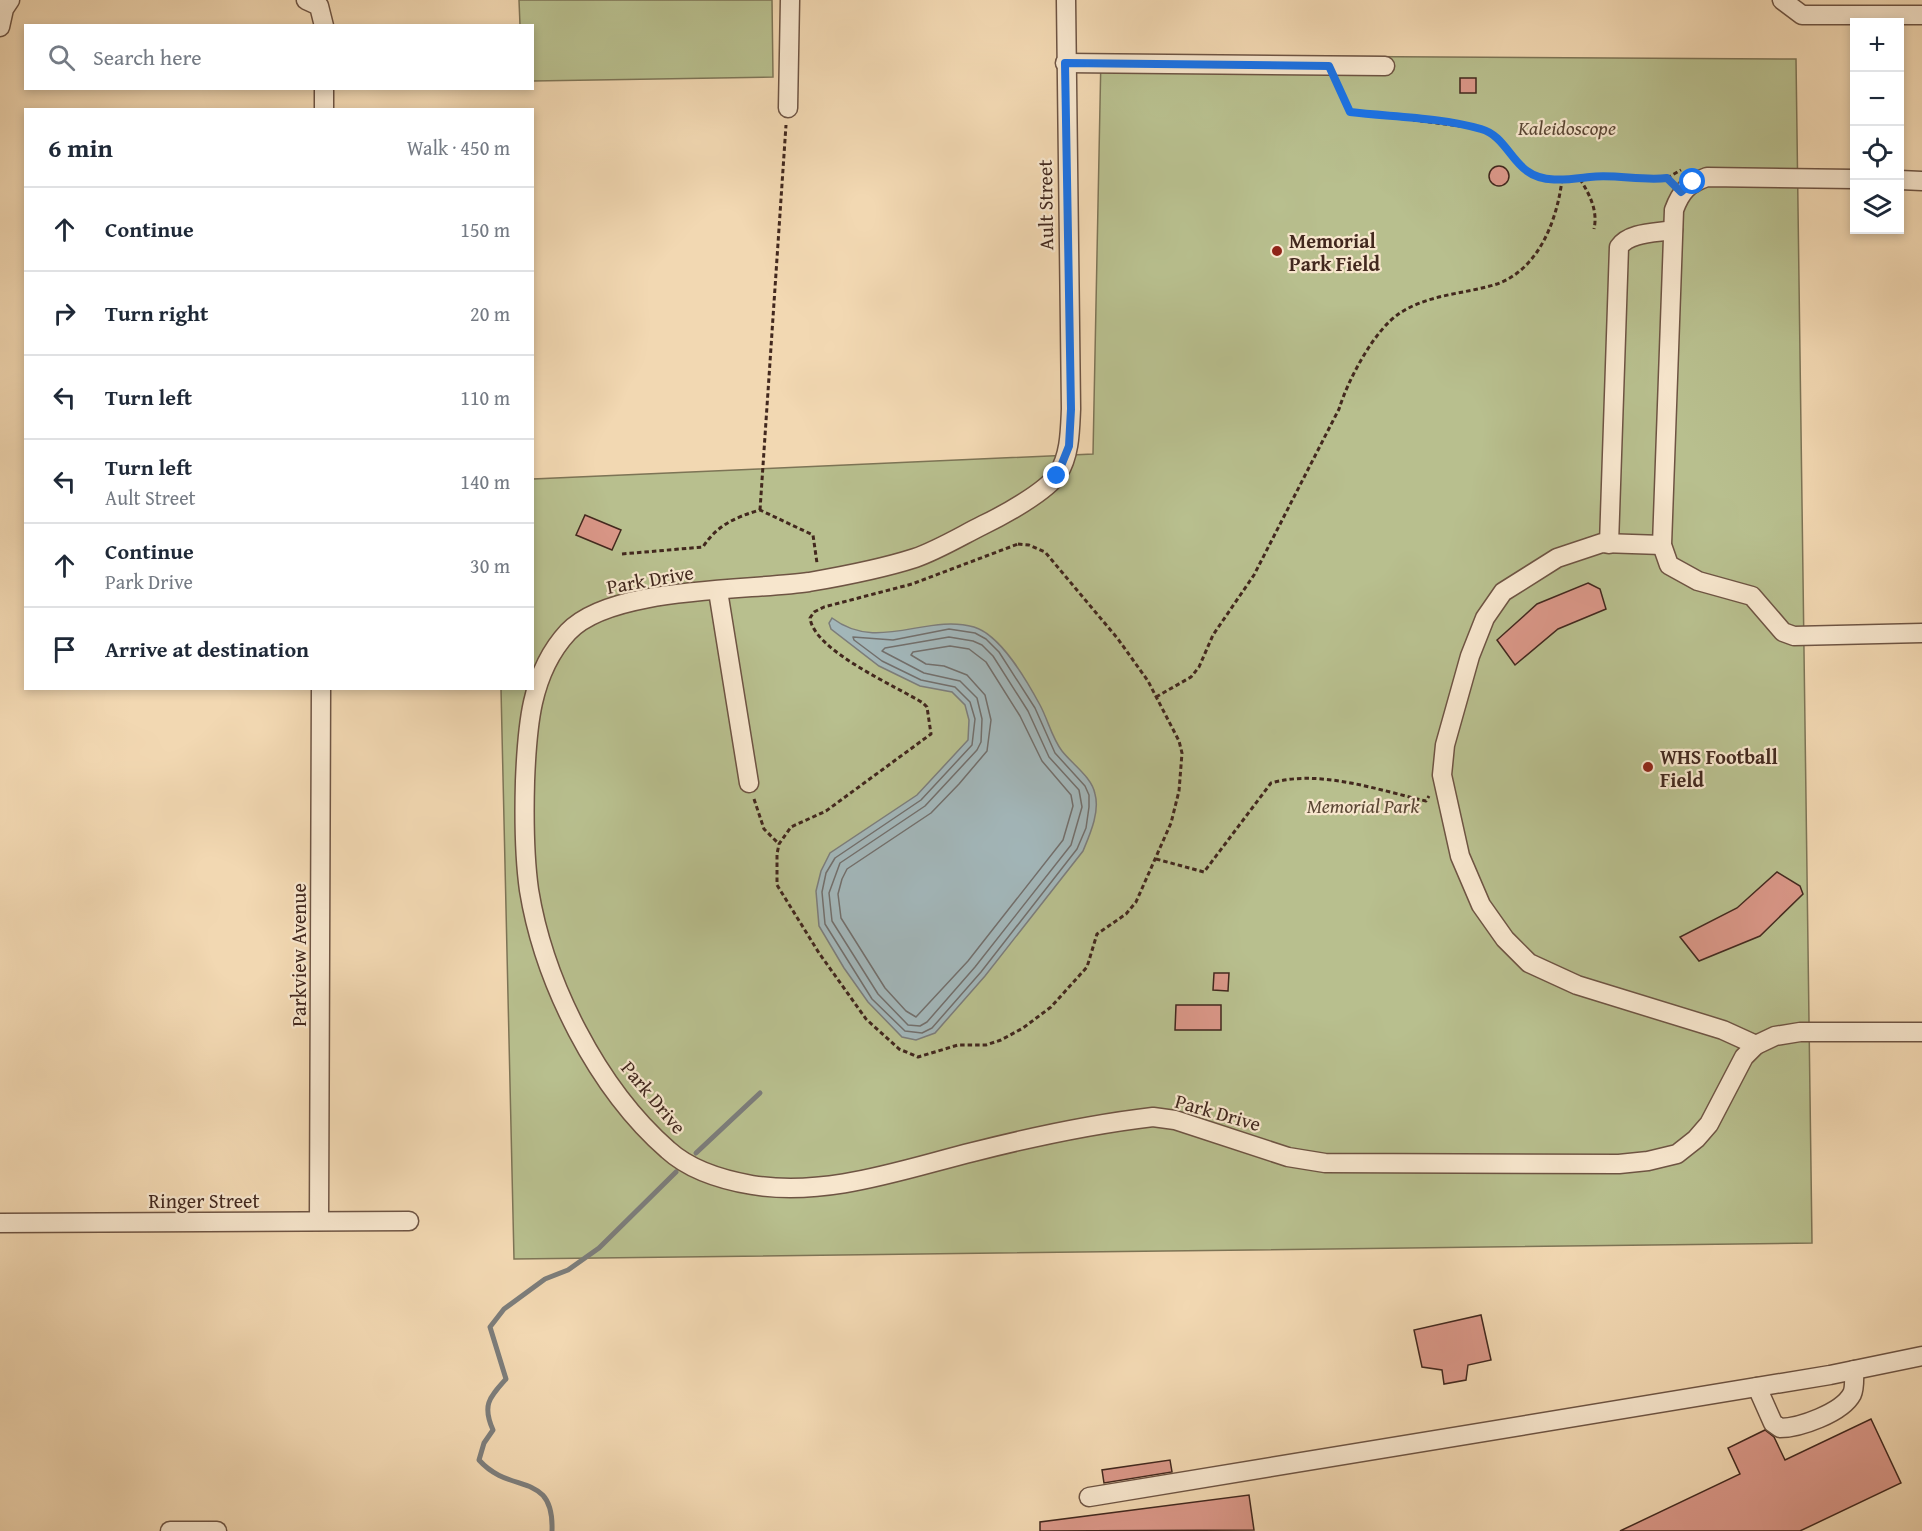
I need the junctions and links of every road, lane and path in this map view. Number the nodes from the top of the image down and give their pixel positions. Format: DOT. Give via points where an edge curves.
graph roads {
  1 [pos="10,0"];
  2 [pos="306,0"];
  3 [pos="790,0"];
  4 [pos="1066,0"];
  5 [pos="1782,0"];
  6 [pos="1922,15"];
  7 [pos="324,24"];
  8 [pos="0,27"];
  9 [pos="1065,63"];
  10 [pos="1329,66"];
  11 [pos="1385,66"];
  12 [pos="324,90"];
  13 [pos="324,108"];
  14 [pos="788,108"];
  15 [pos="1580,179"];
  16 [pos="1850,179"];
  17 [pos="1562,180"];
  18 [pos="1904,180"];
  19 [pos="1922,181"];
  20 [pos="1681,192"];
  21 [pos="1594,229"];
  22 [pos="1673,230"];
  23 [pos="1071,409"];
  24 [pos="760,510"];
  25 [pos="1609,543"];
  26 [pos="1662,545"];
  27 [pos="622,554"];
  28 [pos="819,579"];
  29 [pos="718,591"];
  30 [pos="1922,633"];
  31 [pos="321,690"];
  32 [pos="1156,697"];
  33 [pos="1442,775"];
  34 [pos="749,783"];
  35 [pos="779,844"];
  36 [pos="1156,859"];
  37 [pos="1922,1032"];
  38 [pos="1756,1045"];
  39 [pos="319,1221"];
  40 [pos="409,1221"];
  41 [pos="0,1223"];
  42 [pos="1922,1356"];
  43 [pos="1854,1370"];
  44 [pos="1757,1387"];
  45 [pos="1089,1497"];
  46 [pos="170,1531"];
  47 [pos="217,1531"];
  1 -- 8 [label="street"];
  2 -- 7 [label="street" via="319,6"];
  3 -- 14 [label="street"];
  4 -- 9 [label="street, Ault Street"];
  5 -- 6 [label="street" via="1802,15"];
  9 -- 10 [label="street"];
  9 -- 23 [label="street, Ault Street"];
  10 -- 11 [label="street"];
  10 -- 17 [label="path" via="1350,112 1484,129 1498,138 1527,171"];
  12 -- 13 [label="street"];
  14 -- 24 [label="path"];
  15 -- 17 [label="path"];
  15 -- 20 [label="path" via="1667,178"];
  15 -- 21 [label="path" via="1593,206"];
  16 -- 20 [label="street" via="1707,177"];
  17 -- 32 [label="path" via="1551,227 1534,257 1517,273 1497,284 1414,305 1385,325 1347,385 1339,409 1254,575 1213,635 1199,667 1191,677"];
  18 -- 19 [label="street"];
  20 -- 22 [label="street" via="1674,210"];
  22 -- 25 [label="street" via="1630,238 1619,247"];
  22 -- 26 [label="street"];
  23 -- 28 [label="street, Park Drive" via="1069,446 1057,476 1010,512 916,557"];
  24 -- 27 [label="path" via="712,533 703,547"];
  24 -- 28 [label="path" via="813,535"];
  25 -- 26 [label="street"];
  25 -- 33 [label="street" via="1557,558 1503,592 1485,618 1470,656 1444,745"];
  26 -- 30 [label="street" via="1669,565 1698,581 1752,596 1783,632 1794,636"];
  28 -- 29 [label="street, Park Drive"];
  29 -- 34 [label="street"];
  29 -- 38 [label="street, Park Drive" via="619,605 593,614 570,630 551,655 531,708 524,810 529,887 536,921 554,981 574,1026 627,1105 670,1152 720,1178 781,1189 817,1188 1019,1140 1153,1117 1175,1120 1288,1157 1325,1163 1648,1161 1677,1154 1696,1139 1709,1124 1744,1057"];
  31 -- 39 [label="street, Parkview Avenue"];
  32 -- 35 [label="path" via="1118,639 1080,592 1045,552 1029,545 1004,548 912,584 824,607 810,618 814,631 837,652 927,707 931,734 826,811 791,827"];
  32 -- 36 [label="path" via="1182,753 1179,791"];
  33 -- 36 [label="path" via="1426,801 1310,777 1271,783 1204,872"];
  33 -- 38 [label="street" via="1460,856 1480,905 1529,963 1577,985 1723,1030"];
  34 -- 35 [label="path" via="764,830"];
  35 -- 36 [label="path" via="777,885 819,953 866,1019 898,1049 918,1057 958,1045 986,1045 1001,1040 1051,1007 1087,967 1097,934 1136,902"];
  37 -- 38 [label="street" via="1800,1032 1775,1036"];
  39 -- 40 [label="street, Ringer Street"];
  39 -- 41 [label="street, Ringer Street"];
  42 -- 43 [label="street"];
  43 -- 44 [label="street"];
  43 -- 44 [label="street" via="1853,1392 1845,1404 1796,1428 1780,1428 1773,1423"];
  44 -- 45 [label="street"];
  46 -- 47 [label="street"];
}
